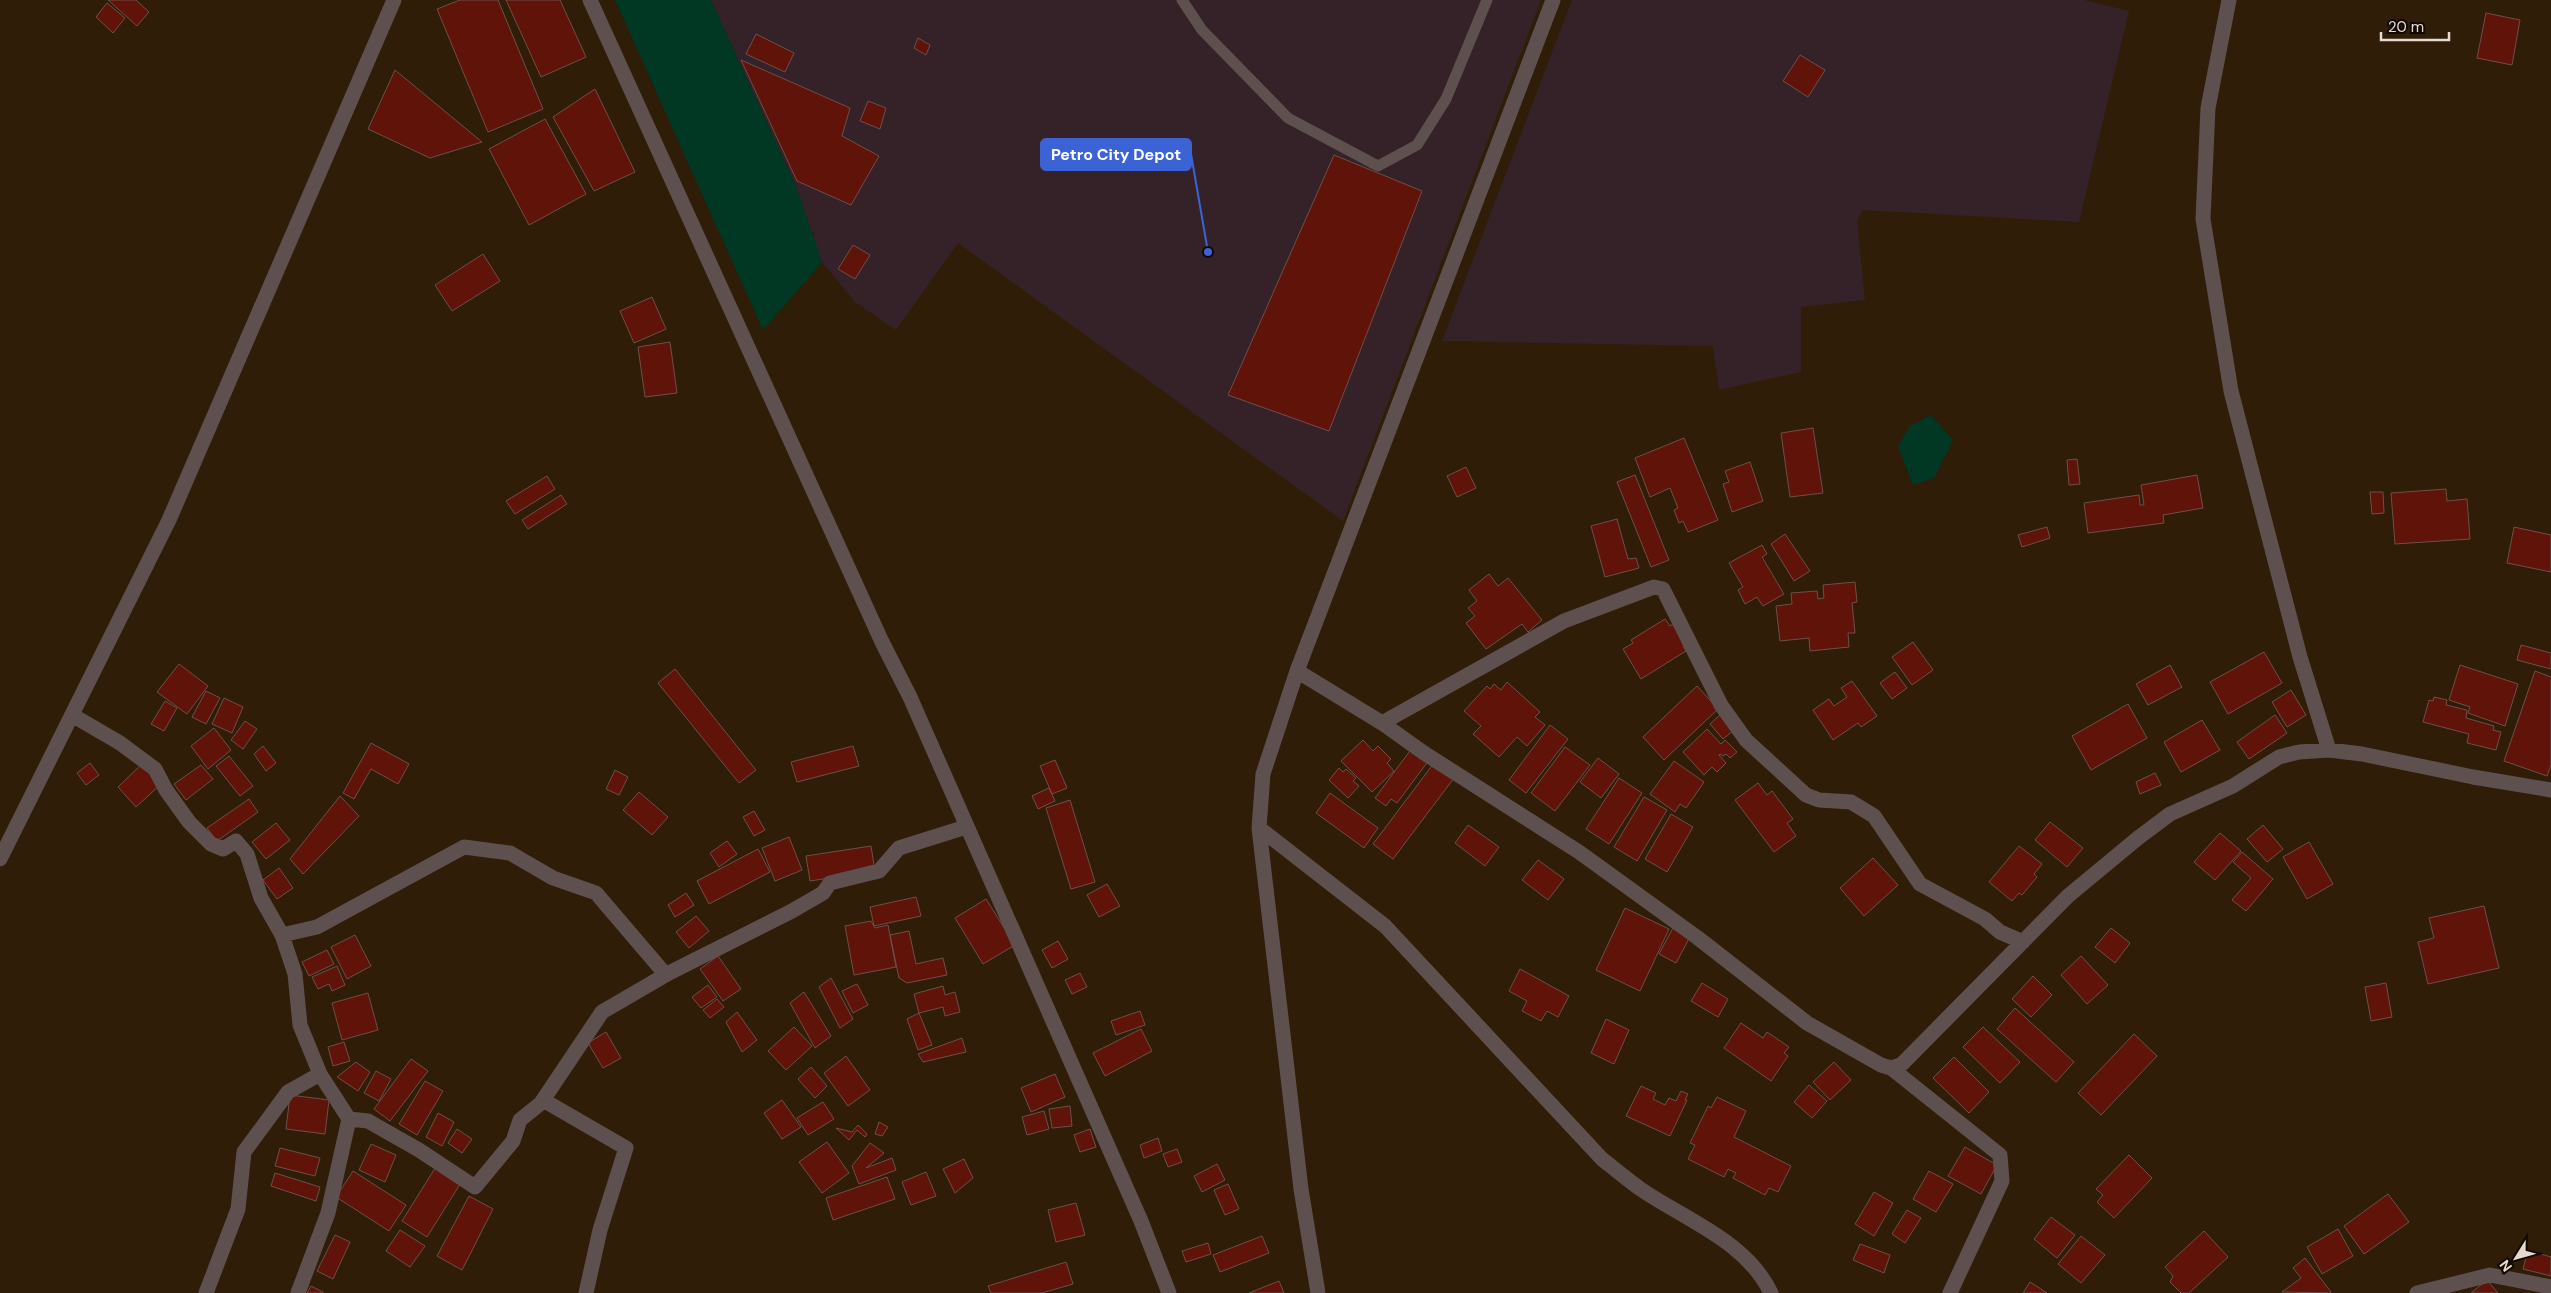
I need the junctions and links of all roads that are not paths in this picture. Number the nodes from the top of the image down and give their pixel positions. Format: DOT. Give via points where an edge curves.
graph roads {
  1 [pos="394,0"];
  2 [pos="590,0"];
  3 [pos="1182,0"];
  4 [pos="1487,0"];
  5 [pos="1553,0"];
  6 [pos="2229,0"];
  7 [pos="1297,671"];
  8 [pos="72,715"];
  9 [pos="1382,723"];
  10 [pos="2329,750"];
  11 [pos="2551,790"];
  12 [pos="966,827"];
  13 [pos="1259,828"];
  14 [pos="0,859"];
  15 [pos="282,935"];
  16 [pos="2023,942"];
  17 [pos="666,975"];
  18 [pos="1891,1068"];
  19 [pos="320,1074"];
  20 [pos="543,1100"];
  21 [pos="349,1119"];
  22 [pos="2551,1287"];
  23 [pos="206,1293"];
  24 [pos="298,1293"];
  25 [pos="586,1293"];
  26 [pos="1169,1293"];
  27 [pos="1318,1293"];
  28 [pos="1771,1293"];
  29 [pos="1950,1293"];
  30 [pos="2417,1293"];
  1 -- 8 [label="street" via="169,520"];
  2 -- 12 [label="street" via="910,697"];
  3 -- 4 [label="lane" via="1202,30 1288,118 1378,166 1417,145 1446,99"];
  5 -- 7 [label="street"];
  6 -- 10 [label="street" via="2208,108 2203,219 2231,391 2300,657"];
  7 -- 9 [label="street"];
  7 -- 13 [label="street" via="1263,774"];
  8 -- 14 [label="street"];
  8 -- 15 [label="street" via="120,743 155,769 189,822 211,844 223,849 236,841 247,854 261,898"];
  9 -- 16 [label="street" via="1564,621 1654,587 1663,588 1721,704 1746,740 1806,795 1819,800 1851,802 1864,808 1874,816 1920,884 1985,919 2000,932"];
  9 -- 18 [label="street" via="1579,852 1698,938 1807,1023 1870,1060"];
  10 -- 11 [label="street"];
  10 -- 16 [label="street" via="2279,757 2233,786 2170,814 2073,892"];
  12 -- 17 [label="street" via="899,848 878,871 830,883 823,893 792,911"];
  12 -- 26 [label="street" via="1133,1204"];
  13 -- 27 [label="street" via="1300,1189"];
  13 -- 28 [label="street" via="1385,926 1602,1159 1642,1190 1695,1220 1739,1253 1763,1276"];
  15 -- 17 [label="street" via="317,927 464,846 510,853 553,878 596,893"];
  15 -- 19 [label="street" via="295,974 300,1025"];
  16 -- 18 [label="street" via="1901,1065"];
  17 -- 20 [label="street" via="602,1012"];
  18 -- 29 [label="street" via="2000,1155 2002,1181"];
  19 -- 21 [label="street"];
  19 -- 23 [label="street" via="288,1092 244,1152 238,1209"];
  20 -- 21 [label="street" via="520,1120 513,1141 475,1187 368,1121"];
  20 -- 25 [label="street" via="626,1148 600,1230"];
  21 -- 24 [label="street" via="328,1213"];
  22 -- 30 [label="street" via="2490,1274"];
}
